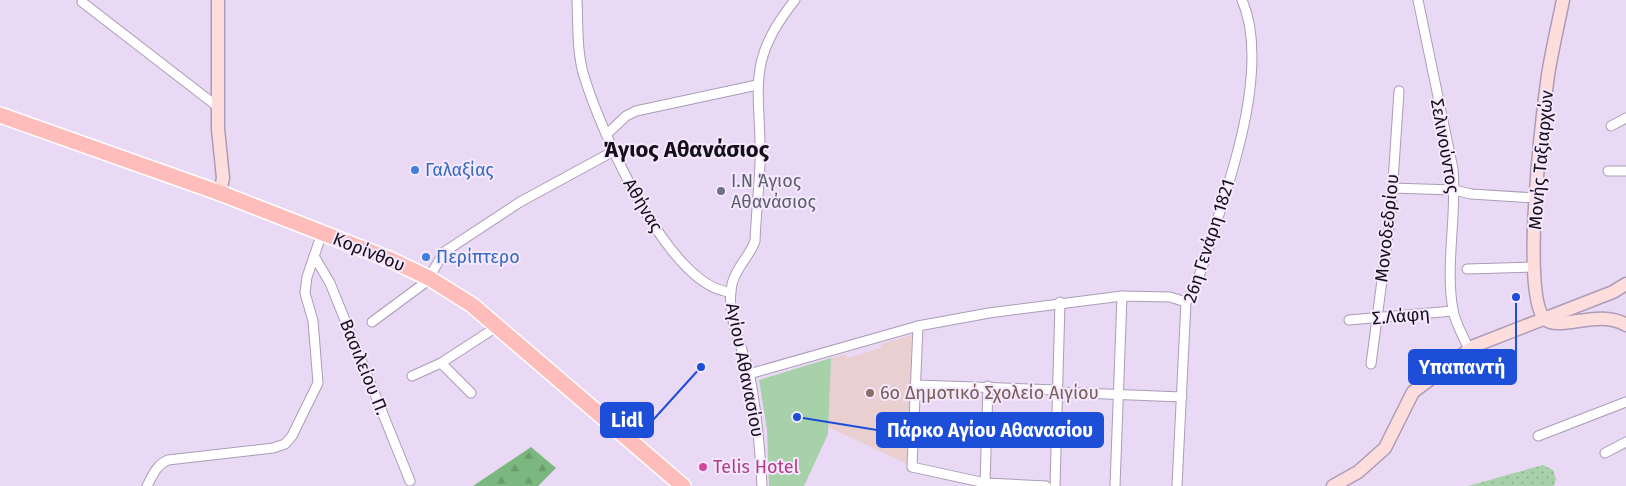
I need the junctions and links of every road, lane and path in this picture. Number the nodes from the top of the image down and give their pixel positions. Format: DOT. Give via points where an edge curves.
graph roads {
  1 [pos="218,0"];
  2 [pos="576,0"];
  3 [pos="795,0"];
  4 [pos="1242,0"];
  5 [pos="1418,0"];
  6 [pos="1562,0"];
  7 [pos="82,2"];
  8 [pos="757,85"];
  9 [pos="1399,91"];
  10 [pos="218,107"];
  11 [pos="0,115"];
  12 [pos="1626,118"];
  13 [pos="1611,126"];
  14 [pos="607,134"];
  15 [pos="612,152"];
  16 [pos="1608,171"];
  17 [pos="1626,171"];
  18 [pos="1392,188"];
  19 [pos="1454,190"];
  20 [pos="220,193"];
  21 [pos="1536,198"];
  22 [pos="322,233"];
  23 [pos="314,256"];
  24 [pos="1534,267"];
  25 [pos="1467,269"];
  26 [pos="430,278"];
  27 [pos="1626,284"];
  28 [pos="731,292"];
  29 [pos="1122,296"];
  30 [pos="1060,302"];
  31 [pos="1186,302"];
  32 [pos="1453,310"];
  33 [pos="1378,318"];
  34 [pos="1545,319"];
  35 [pos="1349,320"];
  36 [pos="372,322"];
  37 [pos="1626,325"];
  38 [pos="498,326"];
  39 [pos="918,326"];
  40 [pos="1469,350"];
  41 [pos="441,363"];
  42 [pos="1371,364"];
  43 [pos="749,374"];
  44 [pos="412,376"];
  45 [pos="916,385"];
  46 [pos="988,386"];
  47 [pos="1057,391"];
  48 [pos="471,393"];
  49 [pos="1118,395"];
  50 [pos="1182,397"];
  51 [pos="1626,402"];
  52 [pos="1538,436"];
  53 [pos="1626,442"];
  54 [pos="1604,452"];
  55 [pos="410,481"];
  56 [pos="984,483"];
  57 [pos="147,486"];
  58 [pos="683,486"];
  59 [pos="762,486"];
  60 [pos="1046,486"];
  61 [pos="1055,486"];
  62 [pos="1114,486"];
  63 [pos="1177,486"];
  64 [pos="1333,486"];
  1 -- 10 [label="main road"];
  2 -- 14 [label="street, Αθήνας" via="583,74"];
  3 -- 8 [label="street, Αγίου Αθανασίου" via="781,17 768,42 758,68"];
  4 -- 31 [label="street, 26η Γενάρη 1821" via="1250,25 1252,48 1246,118 1208,249 1193,292"];
  5 -- 19 [label="street, Σελινούντος"];
  6 -- 21 [label="main road, Μονής Ταξιαρχών" via="1548,73"];
  7 -- 10 [label="street"];
  8 -- 14 [label="street" via="636,111"];
  8 -- 28 [label="street, Αγίου Αθανασίου" via="760,162 755,241 737,273"];
  9 -- 18 [label="street, Μονοδεδρίου"];
  10 -- 20 [label="main road" via="223,178"];
  11 -- 20 [label="main road, Κορίνθου"];
  12 -- 13 [label="street"];
  14 -- 15 [label="street, Αθήνας"];
  15 -- 26 [label="street" via="520,202 444,252"];
  15 -- 28 [label="street, Αθήνας" via="654,227 666,242 710,288"];
  16 -- 17 [label="street"];
  18 -- 19 [label="street"];
  18 -- 33 [label="street, Μονοδεδρίου"];
  19 -- 21 [label="street"];
  19 -- 32 [label="street, Σελινούντος"];
  20 -- 22 [label="main road, Κορίνθου"];
  21 -- 24 [label="main road, Μονής Ταξιαρχών"];
  22 -- 23 [label="street"];
  22 -- 26 [label="main road, Κορίνθου"];
  23 -- 55 [label="street, Βασιλείου Π." via="330,283"];
  23 -- 57 [label="street" via="305,293 314,321 318,383 292,436 285,444 274,448 168,460 156,469"];
  24 -- 25 [label="street"];
  24 -- 34 [label="main road, Μονής Ταξιαρχών" via="1539,309"];
  26 -- 36 [label="street"];
  26 -- 38 [label="main road, Κορίνθου" via="466,300"];
  27 -- 34 [label="main road"];
  28 -- 43 [label="street, Αγίου Αθανασίου" via="731,311"];
  29 -- 30 [label="street"];
  29 -- 31 [label="street" via="1170,297"];
  29 -- 49 [label="street"];
  30 -- 39 [label="street"];
  30 -- 47 [label="street"];
  31 -- 50 [label="street, 26η Γενάρη 1821"];
  32 -- 33 [label="street, Σ.Λάφη"];
  32 -- 40 [label="street, Σελινούντος"];
  33 -- 35 [label="street, Σ.Λάφη"];
  33 -- 42 [label="street, Μονοδεδρίου"];
  34 -- 37 [label="main road" via="1557,323 1607,318"];
  34 -- 40 [label="main road" via="1484,341"];
  38 -- 41 [label="street"];
  38 -- 58 [label="main road, Κορίνθου"];
  39 -- 43 [label="street"];
  39 -- 45 [label="street"];
  40 -- 64 [label="main road" via="1413,392 1385,448 1358,472"];
  41 -- 44 [label="street"];
  41 -- 48 [label="street"];
  43 -- 59 [label="street, Αγίου Αθανασίου" via="759,430"];
  45 -- 46 [label="street"];
  45 -- 56 [label="street" via="912,467"];
  46 -- 47 [label="street"];
  46 -- 56 [label="street"];
  47 -- 49 [label="street"];
  47 -- 61 [label="street"];
  49 -- 50 [label="street"];
  49 -- 62 [label="street"];
  50 -- 63 [label="street, 26η Γενάρη 1821"];
  51 -- 52 [label="street"];
  53 -- 54 [label="street"];
  56 -- 60 [label="street"];
}
